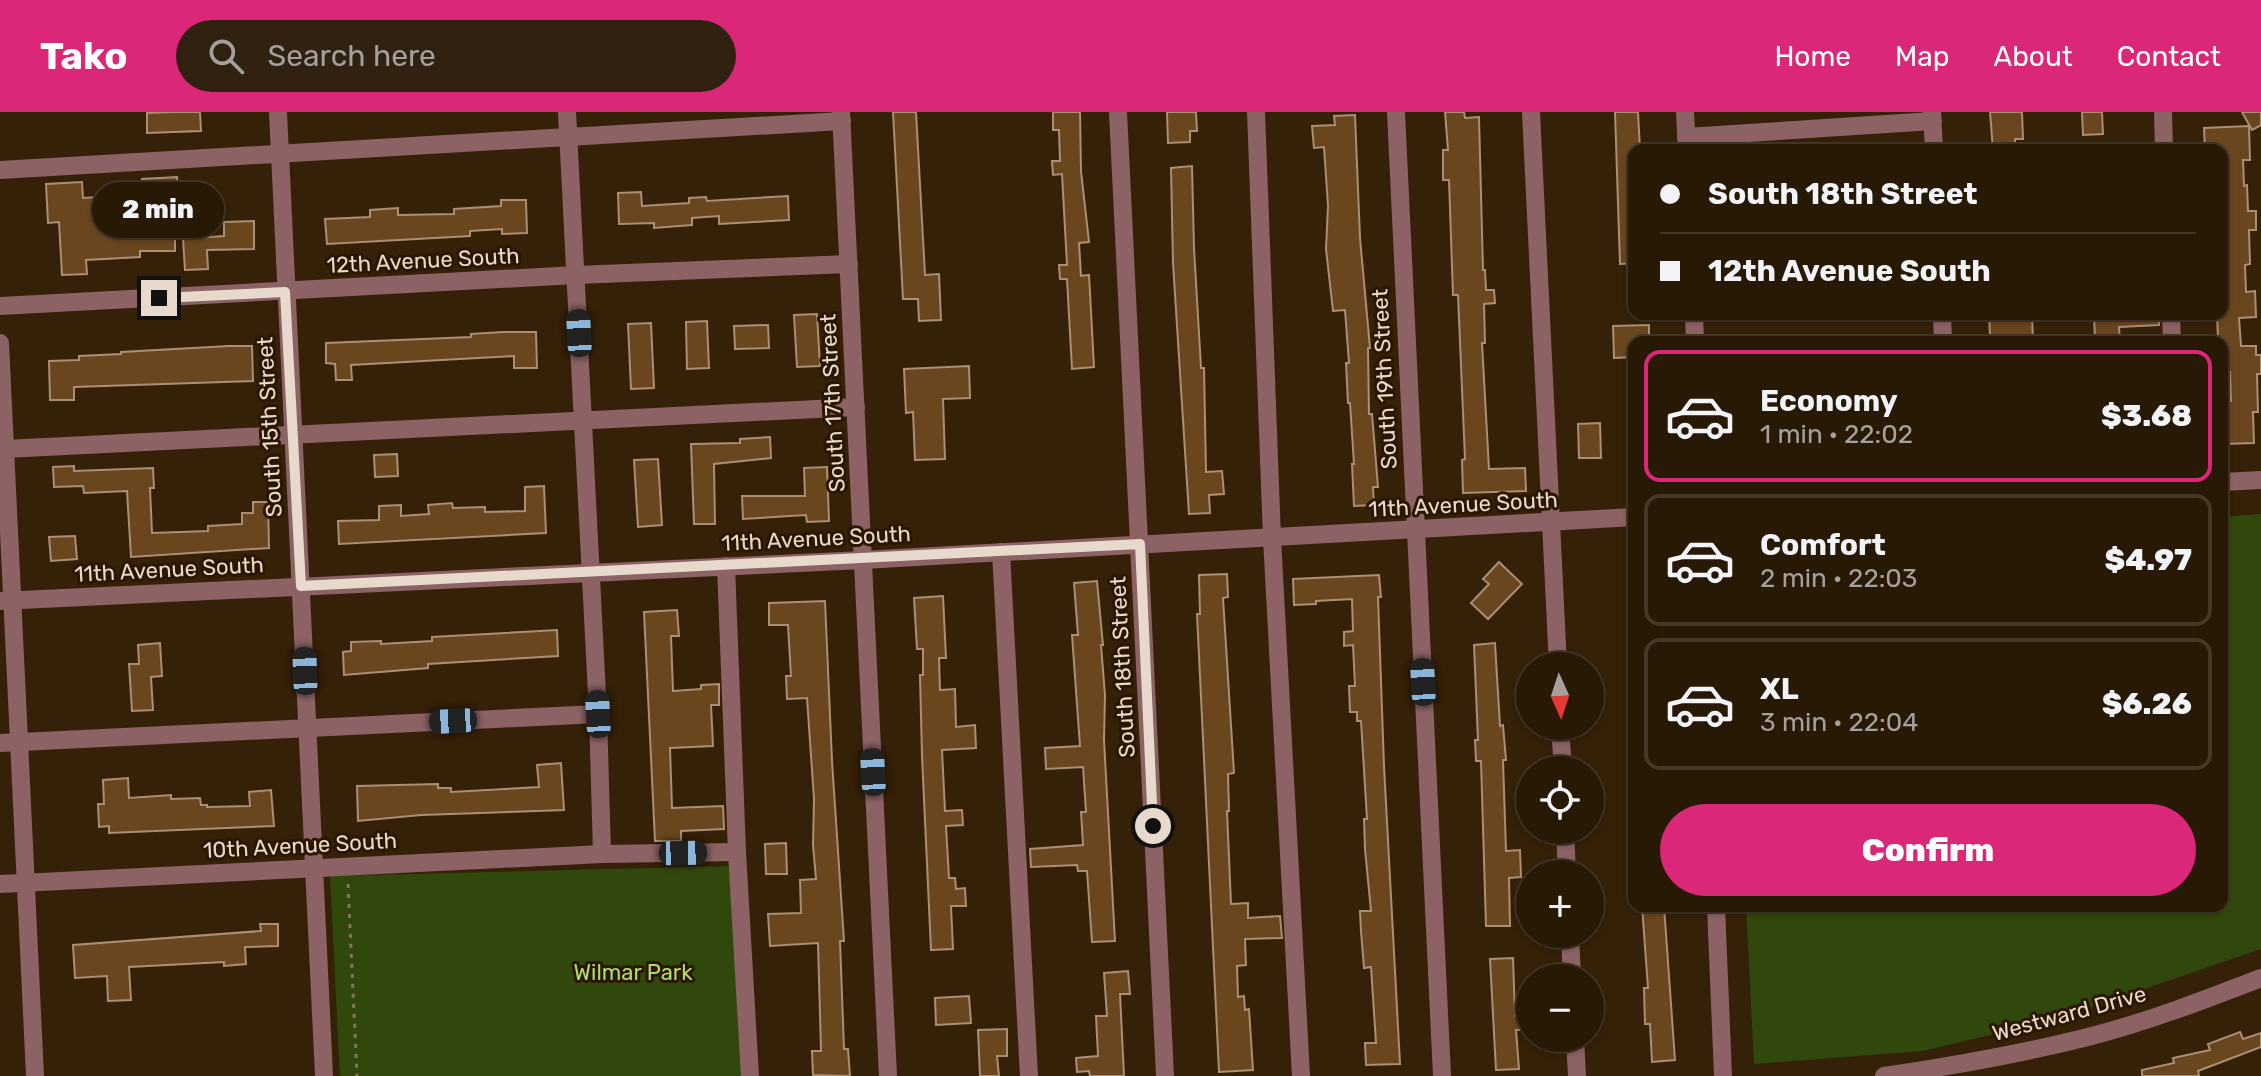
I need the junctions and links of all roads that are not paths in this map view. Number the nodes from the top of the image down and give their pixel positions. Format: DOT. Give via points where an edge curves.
graph roads {
  1 [pos="278,112"];
  2 [pos="567,112"];
  3 [pos="1118,112"];
  4 [pos="1256,112"];
  5 [pos="1396,112"];
  6 [pos="1531,112"];
  7 [pos="1685,112"];
  8 [pos="2163,112"];
  9 [pos="841,116"];
  10 [pos="1933,116"];
  11 [pos="568,137"];
  12 [pos="1687,143"];
  13 [pos="1934,144"];
  14 [pos="2164,144"];
  15 [pos="279,152"];
  16 [pos="0,170"];
  17 [pos="849,264"];
  18 [pos="576,275"];
  19 [pos="285,292"];
  20 [pos="0,306"];
  21 [pos="0,343"];
  22 [pos="856,407"];
  23 [pos="583,420"];
  24 [pos="293,435"];
  25 [pos="5,449"];
  26 [pos="2261,480"];
  27 [pos="2228,482"];
  28 [pos="1628,517"];
  29 [pos="1551,523"];
  30 [pos="1415,530"];
  31 [pos="1272,538"];
  32 [pos="1140,544"];
  33 [pos="1001,552"];
  34 [pos="863,560"];
  35 [pos="726,566"];
  36 [pos="590,572"];
  37 [pos="301,586"];
  38 [pos="6,601"];
  39 [pos="1557,652"];
  40 [pos="598,714"];
  41 [pos="307,727"];
  42 [pos="10,743"];
  43 [pos="737,852"];
  44 [pos="602,854"];
  45 [pos="314,868"];
  46 [pos="26,882"];
  47 [pos="0,884"];
  48 [pos="1716,912"];
  49 [pos="2261,978"];
  50 [pos="1576,1052"];
  51 [pos="1970,1070"];
  52 [pos="35,1076"];
  53 [pos="324,1076"];
  54 [pos="750,1076"];
  55 [pos="888,1076"];
  56 [pos="1029,1076"];
  57 [pos="1165,1076"];
  58 [pos="1301,1076"];
  59 [pos="1442,1076"];
  60 [pos="1577,1076"];
  61 [pos="1723,1076"];
  62 [pos="1884,1076"];
  1 -- 15 [label="street, South 15th Street"];
  2 -- 11 [label="street"];
  3 -- 32 [label="street, South 18th Street"];
  4 -- 31 [label="street"];
  5 -- 30 [label="street, South 19th Street"];
  6 -- 29 [label="street"];
  7 -- 12 [label="street"];
  8 -- 14 [label="street"];
  9 -- 11 [label="street"];
  9 -- 17 [label="street, South 17th Street"];
  10 -- 12 [label="street"];
  10 -- 13 [label="street"];
  11 -- 15 [label="street"];
  11 -- 18 [label="street"];
  15 -- 16 [label="street"];
  15 -- 19 [label="street, South 15th Street"];
  17 -- 18 [label="street, 12th Avenue South"];
  17 -- 22 [label="street, South 17th Street"];
  18 -- 19 [label="street, 12th Avenue South"];
  18 -- 23 [label="street"];
  19 -- 20 [label="street, 12th Avenue South"];
  19 -- 24 [label="street, South 15th Street"];
  21 -- 25 [label="street"];
  22 -- 23 [label="street"];
  22 -- 34 [label="street, South 17th Street"];
  23 -- 24 [label="street"];
  23 -- 36 [label="street"];
  24 -- 25 [label="street"];
  24 -- 37 [label="street, South 15th Street"];
  25 -- 38 [label="street"];
  26 -- 27 [label="street"];
  28 -- 29 [label="street, 11th Avenue South"];
  29 -- 30 [label="street, 11th Avenue South"];
  29 -- 39 [label="street"];
  30 -- 31 [label="street, 11th Avenue South"];
  30 -- 59 [label="street, South 19th Street"];
  31 -- 32 [label="street, 11th Avenue South"];
  31 -- 58 [label="street"];
  32 -- 33 [label="street, 11th Avenue South"];
  32 -- 57 [label="street, South 18th Street"];
  33 -- 34 [label="street, 11th Avenue South"];
  33 -- 56 [label="street"];
  34 -- 35 [label="street, 11th Avenue South"];
  34 -- 55 [label="street, South 17th Street"];
  35 -- 36 [label="street, 11th Avenue South"];
  35 -- 43 [label="street"];
  36 -- 37 [label="street, 11th Avenue South"];
  36 -- 40 [label="street"];
  37 -- 38 [label="street, 11th Avenue South"];
  37 -- 41 [label="street, South 15th Street"];
  38 -- 42 [label="street"];
  40 -- 41 [label="street"];
  40 -- 44 [label="street"];
  41 -- 42 [label="street"];
  41 -- 45 [label="street, South 15th Street"];
  42 -- 46 [label="street"];
  43 -- 44 [label="street, 10th Avenue South"];
  43 -- 54 [label="street"];
  44 -- 45 [label="street, 10th Avenue South"];
  45 -- 46 [label="street, 10th Avenue South"];
  45 -- 53 [label="street, South 15th Street"];
  46 -- 47 [label="street, 10th Avenue South"];
  46 -- 52 [label="street"];
  48 -- 61 [label="street"];
  49 -- 51 [label="street, Westward Drive" via="2196,1003"];
  50 -- 60 [label="street"];
  51 -- 62 [label="street, Westward Drive"];
}
